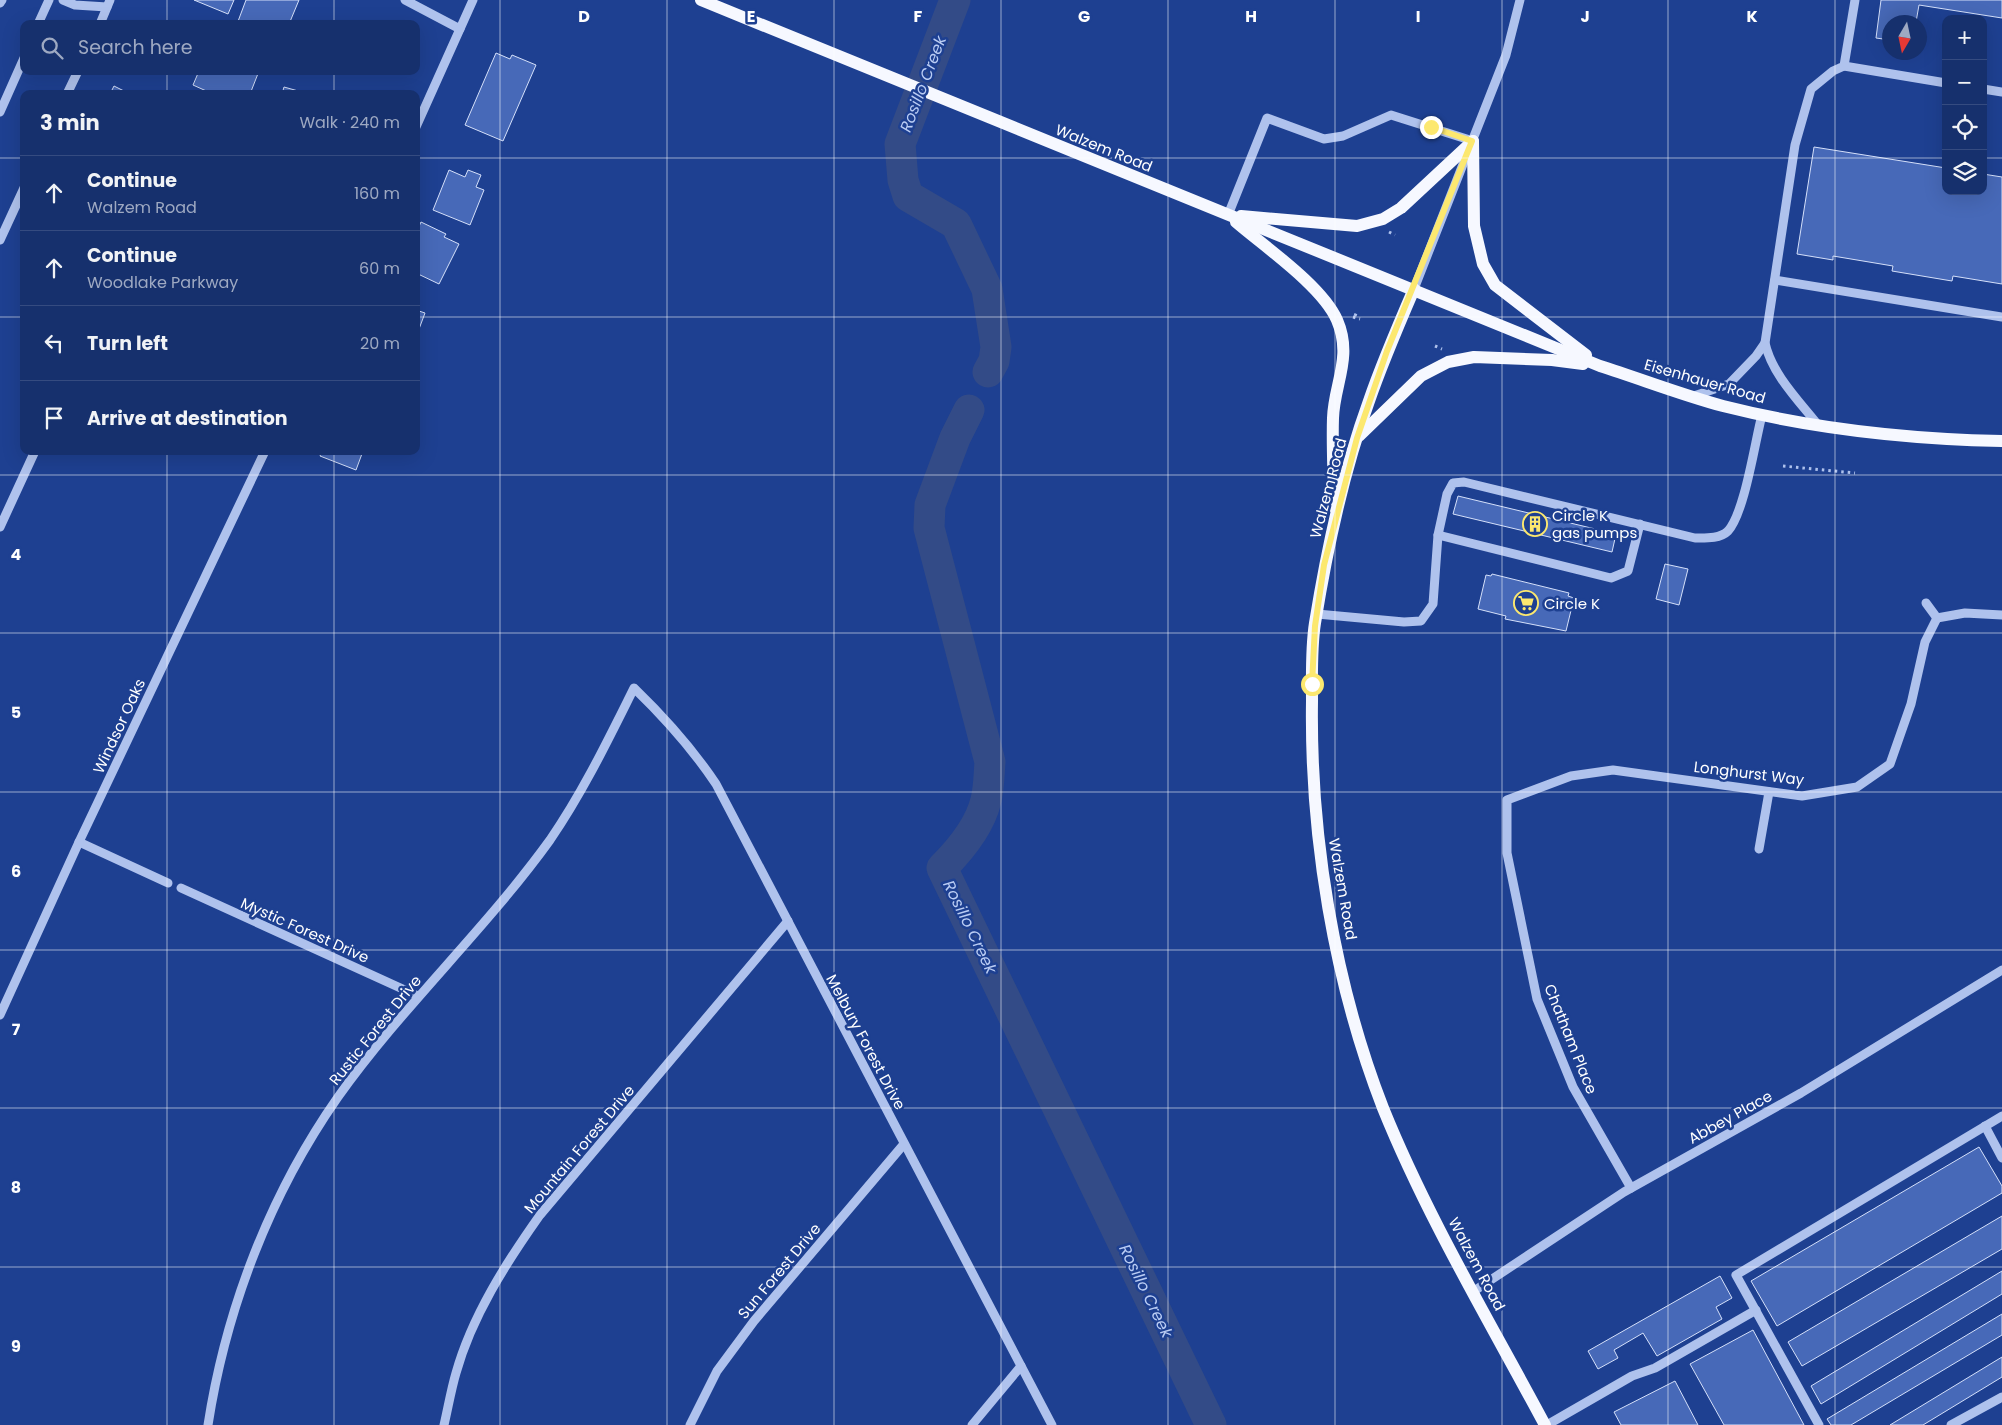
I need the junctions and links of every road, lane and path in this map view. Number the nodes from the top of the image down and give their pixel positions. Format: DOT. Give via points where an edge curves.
graph roads {
  1 [pos="49,0"];
  2 [pos="63,0"];
  3 [pos="405,0"];
  4 [pos="473,0"];
  5 [pos="701,0"];
  6 [pos="1520,0"];
  7 [pos="1855,0"];
  8 [pos="109,3"];
  9 [pos="40,20"];
  10 [pos="102,20"];
  11 [pos="460,29"];
  12 [pos="1844,66"];
  13 [pos="20,67"];
  14 [pos="76,75"];
  15 [pos="1942,82"];
  16 [pos="69,90"];
  17 [pos="1987,90"];
  18 [pos="2002,92"];
  19 [pos="0,112"];
  20 [pos="420,118"];
  21 [pos="1472,141"];
  22 [pos="20,197"];
  23 [pos="1228,215"];
  24 [pos="1389,233"];
  25 [pos="1395,235"];
  26 [pos="0,240"];
  27 [pos="1774,280"];
  28 [pos="1414,289"];
  29 [pos="1357,311"];
  30 [pos="2002,317"];
  31 [pos="1360,319"];
  32 [pos="1765,343"];
  33 [pos="1435,346"];
  34 [pos="1441,348"];
  35 [pos="1600,366"];
  36 [pos="1694,396"];
  37 [pos="1762,414"];
  38 [pos="1818,424"];
  39 [pos="1357,438"];
  40 [pos="2002,441"];
  41 [pos="33,455"];
  42 [pos="263,455"];
  43 [pos="1783,466"];
  44 [pos="1855,473"];
  45 [pos="1640,524"];
  46 [pos="1334,525"];
  47 [pos="0,527"];
  48 [pos="1438,535"];
  49 [pos="1926,603"];
  50 [pos="1317,614"];
  51 [pos="2002,615"];
  52 [pos="1937,618"];
  53 [pos="634,688"];
  54 [pos="1769,792"];
  55 [pos="1507,800"];
  56 [pos="79,842"];
  57 [pos="1759,849"];
  58 [pos="168,883"];
  59 [pos="181,888"];
  60 [pos="788,921"];
  61 [pos="2002,970"];
  62 [pos="418,996"];
  63 [pos="0,1015"];
  64 [pos="2002,1116"];
  65 [pos="1985,1126"];
  66 [pos="904,1144"];
  67 [pos="2002,1158"];
  68 [pos="1631,1188"];
  69 [pos="1474,1291"];
  70 [pos="1756,1310"];
  71 [pos="1021,1366"];
  72 [pos="2002,1397"];
  73 [pos="208,1425"];
  74 [pos="444,1425"];
  75 [pos="690,1425"];
  76 [pos="972,1425"];
  77 [pos="1052,1425"];
  78 [pos="1546,1425"];
  79 [pos="1819,1425"];
  80 [pos="1952,1425"];
  1 -- 9 [label="street"];
  2 -- 8 [label="street" via="75,5"];
  3 -- 11 [label="street"];
  4 -- 11 [label="street"];
  5 -- 23 [label="main road, Walzem Road"];
  6 -- 21 [label="street" via="1506,55"];
  7 -- 12 [label="street"];
  8 -- 10 [label="street"];
  11 -- 20 [label="street"];
  12 -- 15 [label="street"];
  12 -- 27 [label="street" via="1811,89 1795,145"];
  13 -- 19 [label="street"];
  14 -- 16 [label="street"];
  17 -- 18 [label="street"];
  21 -- 23 [label="main road" via="1401,208 1373,222 1357,226"];
  21 -- 23 [label="street" via="1391,114 1343,136 1324,139 1267,118"];
  21 -- 28 [label="street"];
  21 -- 35 [label="main road" via="1474,226 1483,264 1495,285"];
  22 -- 26 [label="street"];
  23 -- 28 [label="main road, Walzem Road"];
  23 -- 46 [label="main road" via="1312,286 1338,322 1343,369 1333,416"];
  24 -- 25 [label="path"];
  27 -- 30 [label="street"];
  27 -- 32 [label="street"];
  28 -- 35 [label="main road, Eisenhauer Road"];
  28 -- 39 [label="main road, Walzem Road" via="1387,351"];
  29 -- 31 [label="path" via="1354,316"];
  32 -- 36 [label="street" via="1728,384"];
  32 -- 38 [label="street" via="1768,355 1787,387"];
  33 -- 34 [label="path"];
  35 -- 36 [label="main road, Eisenhauer Road"];
  35 -- 39 [label="main road" via="1552,360 1474,357 1448,362 1421,376"];
  36 -- 37 [label="main road, Eisenhauer Road"];
  37 -- 38 [label="main road, Eisenhauer Road"];
  37 -- 45 [label="street" via="1740,509 1728,531 1713,538 1695,538"];
  38 -- 40 [label="main road, Eisenhauer Road" via="1875,434"];
  39 -- 46 [label="main road, Walzem Road"];
  41 -- 47 [label="street"];
  42 -- 56 [label="street, Windsor Oaks"];
  43 -- 44 [label="path"];
  45 -- 48 [label="street" via="1628,571 1611,578"];
  45 -- 48 [label="street" via="1464,482 1453,483 1447,494"];
  46 -- 50 [label="main road, Walzem Road"];
  48 -- 50 [label="street" via="1433,604 1420,621"];
  49 -- 52 [label="street"];
  50 -- 69 [label="main road, Walzem Road" via="1311,753 1317,840 1355,1029 1384,1109 1425,1199"];
  51 -- 52 [label="street" via="1965,613"];
  52 -- 54 [label="street, Longhurst Way" via="1925,642 1911,704 1890,764 1857,787 1802,796"];
  53 -- 60 [label="street, Melbury Forest Drive" via="670,723 716,784"];
  53 -- 62 [label="street, Rustic Forest Drive" via="585,786 549,840"];
  54 -- 55 [label="street, Longhurst Way" via="1613,770 1571,776"];
  54 -- 57 [label="street"];
  55 -- 68 [label="street, Chatham Place" via="1507,853 1537,999 1573,1087"];
  56 -- 58 [label="street"];
  56 -- 63 [label="street, Windsor Oaks"];
  59 -- 62 [label="street, Mystic Forest Drive"];
  60 -- 66 [label="street, Melbury Forest Drive"];
  60 -- 74 [label="street, Mountain Forest Drive" via="540,1215 518,1246 475,1324 456,1372"];
  61 -- 68 [label="street, Abbey Place" via="1801,1092"];
  62 -- 73 [label="street, Rustic Forest Drive" via="338,1097 305,1149 267,1224 223,1348"];
  64 -- 65 [label="street"];
  65 -- 67 [label="street"];
  65 -- 70 [label="street" via="1736,1275"];
  66 -- 71 [label="street, Melbury Forest Drive"];
  66 -- 75 [label="street, Sun Forest Drive" via="754,1321 717,1371"];
  68 -- 69 [label="street, Abbey Place"];
  69 -- 78 [label="main road, Walzem Road"];
  70 -- 78 [label="street"];
  70 -- 79 [label="street"];
  71 -- 76 [label="street"];
  71 -- 77 [label="street, Melbury Forest Drive"];
  72 -- 80 [label="street"];
}
